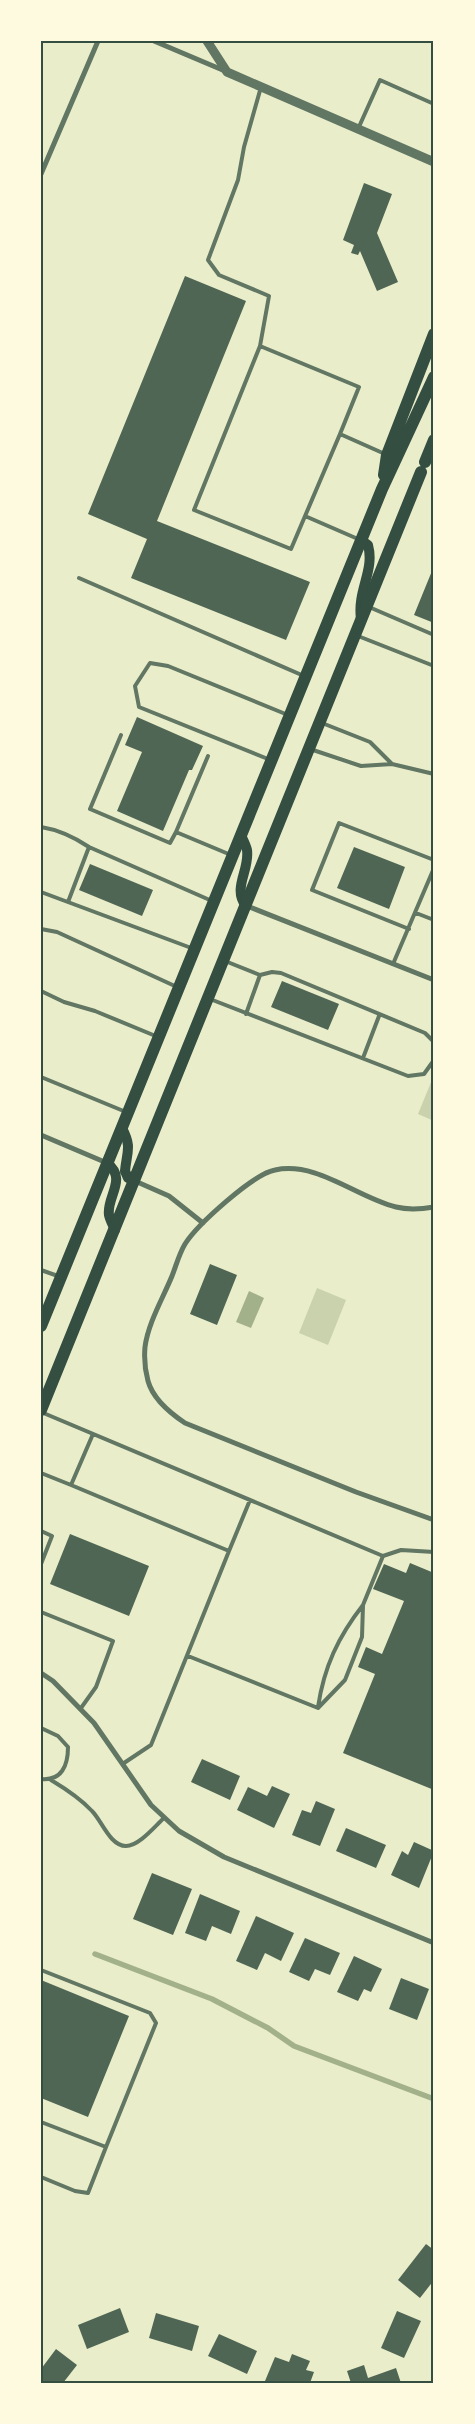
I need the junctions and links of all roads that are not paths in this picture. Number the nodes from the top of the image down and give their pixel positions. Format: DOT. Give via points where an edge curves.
graph roads {
  1 [pos="98,41"];
  2 [pos="154,41"];
  3 [pos="207,41"];
  4 [pos="227,72"];
  5 [pos="261,87"];
  6 [pos="434,104"];
  7 [pos="358,129"];
  8 [pos="433,161"];
  9 [pos="41,174"];
  10 [pos="434,334"];
  11 [pos="260,346"];
  12 [pos="434,377"];
  13 [pos="340,434"];
  14 [pos="434,440"];
  15 [pos="387,454"];
  16 [pos="426,467"];
  17 [pos="382,489"];
  18 [pos="305,516"];
  19 [pos="362,540"];
  20 [pos="79,578"];
  21 [pos="367,606"];
  22 [pos="361,620"];
  23 [pos="355,635"];
  24 [pos="434,635"];
  25 [pos="434,666"];
  26 [pos="306,676"];
  27 [pos="290,716"];
  28 [pos="320,722"];
  29 [pos="121,735"];
  30 [pos="309,748"];
  31 [pos="208,756"];
  32 [pos="272,761"];
  33 [pos="392,764"];
  34 [pos="434,774"];
  35 [pos="41,827"];
  36 [pos="176,832"];
  37 [pos="241,835"];
  38 [pos="89,848"];
  39 [pos="232,856"];
  40 [pos="434,860"];
  41 [pos="434,868"];
  42 [pos="41,892"];
  43 [pos="68,902"];
  44 [pos="214,902"];
  45 [pos="246,906"];
  46 [pos="416,913"];
  47 [pos="434,920"];
  48 [pos="41,929"];
  49 [pos="409,929"];
  50 [pos="194,949"];
  51 [pos="224,961"];
  52 [pos="393,964"];
  53 [pos="260,975"];
  54 [pos="434,980"];
  55 [pos="179,988"];
  56 [pos="41,991"];
  57 [pos="208,998"];
  58 [pos="246,1014"];
  59 [pos="379,1016"];
  60 [pos="159,1037"];
  61 [pos="434,1042"];
  62 [pos="363,1058"];
  63 [pos="434,1060"];
  64 [pos="41,1078"];
  65 [pos="128,1113"];
  66 [pos="122,1128"];
  67 [pos="41,1135"];
  68 [pos="108,1163"];
  69 [pos="136,1181"];
  70 [pos="434,1207"];
  71 [pos="203,1223"];
  72 [pos="115,1230"];
  73 [pos="41,1270"];
  74 [pos="61,1278"];
  75 [pos="41,1326"];
  76 [pos="41,1411"];
  77 [pos="93,1434"];
  78 [pos="41,1473"];
  79 [pos="71,1485"];
  80 [pos="250,1500"];
  81 [pos="434,1520"];
  82 [pos="41,1532"];
  83 [pos="229,1551"];
  84 [pos="434,1552"];
  85 [pos="383,1556"];
  86 [pos="41,1564"];
  87 [pos="363,1606"];
  88 [pos="41,1612"];
  89 [pos="188,1656"];
  90 [pos="41,1674"];
  91 [pos="81,1708"];
  92 [pos="318,1708"];
  93 [pos="41,1728"];
  94 [pos="124,1763"];
  95 [pos="41,1779"];
  96 [pos="51,1780"];
  97 [pos="164,1818"];
  98 [pos="434,1943"];
  99 [pos="41,1970"];
  100 [pos="41,2122"];
  101 [pos="106,2147"];
  102 [pos="41,2177"];
  1 -- 9 [label="street"];
  2 -- 4 [label="street"];
  3 -- 4 [label="street"];
  4 -- 5 [label="street"];
  5 -- 7 [label="street"];
  5 -- 11 [label="lane" via="238,180 208,260 219,275 269,296"];
  6 -- 7 [label="lane" via="380,80"];
  7 -- 8 [label="street"];
  10 -- 15 [label="main road"];
  11 -- 13 [label="lane" via="360,387"];
  11 -- 18 [label="lane" via="194,510 291,549"];
  12 -- 17 [label="main road"];
  13 -- 15 [label="lane"];
  13 -- 18 [label="lane"];
  14 -- 16 [label="main road"];
  15 -- 17 [label="main road"];
  16 -- 21 [label="main road"];
  17 -- 19 [label="main road"];
  18 -- 19 [label="lane"];
  19 -- 22 [label="main road" via="368,545 370,561 359,605"];
  19 -- 26 [label="main road"];
  20 -- 26 [label="lane"];
  21 -- 22 [label="main road"];
  21 -- 24 [label="lane"];
  22 -- 23 [label="main road"];
  23 -- 25 [label="lane"];
  23 -- 28 [label="main road"];
  26 -- 27 [label="main road"];
  27 -- 32 [label="main road"];
  27 -- 32 [label="lane" via="168,666 150,663 135,686 139,707"];
  28 -- 30 [label="main road"];
  28 -- 33 [label="lane" via="370,742"];
  29 -- 36 [label="lane" via="90,809 170,844"];
  30 -- 33 [label="lane" via="361,766"];
  30 -- 45 [label="main road"];
  31 -- 36 [label="lane"];
  32 -- 37 [label="main road"];
  33 -- 34 [label="lane"];
  35 -- 38 [label="lane" via="74,837"];
  36 -- 39 [label="lane"];
  37 -- 39 [label="main road"];
  37 -- 45 [label="main road" via="247,851 240,891"];
  38 -- 43 [label="lane"];
  38 -- 44 [label="lane"];
  39 -- 44 [label="main road"];
  40 -- 49 [label="lane" via="339,823 312,890"];
  41 -- 46 [label="lane"];
  42 -- 43 [label="lane"];
  43 -- 50 [label="lane"];
  44 -- 50 [label="main road"];
  45 -- 51 [label="main road"];
  45 -- 52 [label="street"];
  46 -- 47 [label="lane"];
  46 -- 49 [label="lane"];
  48 -- 55 [label="lane" via="57,932"];
  49 -- 52 [label="lane"];
  50 -- 55 [label="main road"];
  51 -- 53 [label="lane"];
  51 -- 57 [label="main road"];
  52 -- 54 [label="street"];
  53 -- 58 [label="lane"];
  53 -- 59 [label="lane" via="281,973"];
  55 -- 60 [label="main road"];
  56 -- 60 [label="lane"];
  57 -- 58 [label="lane"];
  57 -- 69 [label="main road"];
  58 -- 62 [label="lane"];
  59 -- 61 [label="lane" via="425,1033"];
  59 -- 62 [label="lane"];
  60 -- 65 [label="main road"];
  62 -- 63 [label="lane" via="408,1076 424,1074"];
  64 -- 65 [label="lane"];
  65 -- 66 [label="main road"];
  66 -- 68 [label="main road"];
  66 -- 69 [label="main road" via="130,1151 125,1171 128,1178"];
  67 -- 68 [label="street"];
  68 -- 72 [label="main road" via="116,1175 109,1214"];
  68 -- 74 [label="main road"];
  69 -- 71 [label="street" via="169,1196"];
  69 -- 72 [label="main road"];
  70 -- 71 [label="street" via="395,1207 291,1167 272,1170 250,1182"];
  71 -- 81 [label="street" via="185,1244 148,1334 145,1361 148,1382 159,1400 185,1422 356,1492"];
  72 -- 76 [label="main road"];
  73 -- 74 [label="lane"];
  74 -- 75 [label="main road"];
  76 -- 77 [label="lane"];
  77 -- 79 [label="lane"];
  77 -- 80 [label="lane"];
  78 -- 79 [label="lane"];
  79 -- 83 [label="lane"];
  80 -- 83 [label="lane"];
  80 -- 85 [label="lane"];
  82 -- 86 [label="lane" via="52,1536"];
  83 -- 89 [label="lane"];
  84 -- 85 [label="lane" via="401,1550"];
  85 -- 87 [label="lane"];
  87 -- 92 [label="lane" via="344,1630 334,1651 322,1682"];
  87 -- 92 [label="lane" via="362,1637 344,1680"];
  88 -- 91 [label="lane" via="114,1641 96,1686"];
  89 -- 92 [label="lane"];
  89 -- 94 [label="lane" via="151,1745"];
  90 -- 91 [label="street"];
  91 -- 94 [label="street"];
  93 -- 96 [label="lane" via="58,1736 68,1747 68,1762 63,1772"];
  94 -- 97 [label="street" via="151,1805"];
  95 -- 96 [label="lane"];
  96 -- 97 [label="lane" via="93,1812 113,1840 126,1846 136,1843"];
  97 -- 98 [label="street" via="179,1831 224,1857"];
  99 -- 101 [label="lane" via="150,2013 156,2024"];
  100 -- 101 [label="lane"];
  101 -- 102 [label="lane" via="88,2193"];
}
